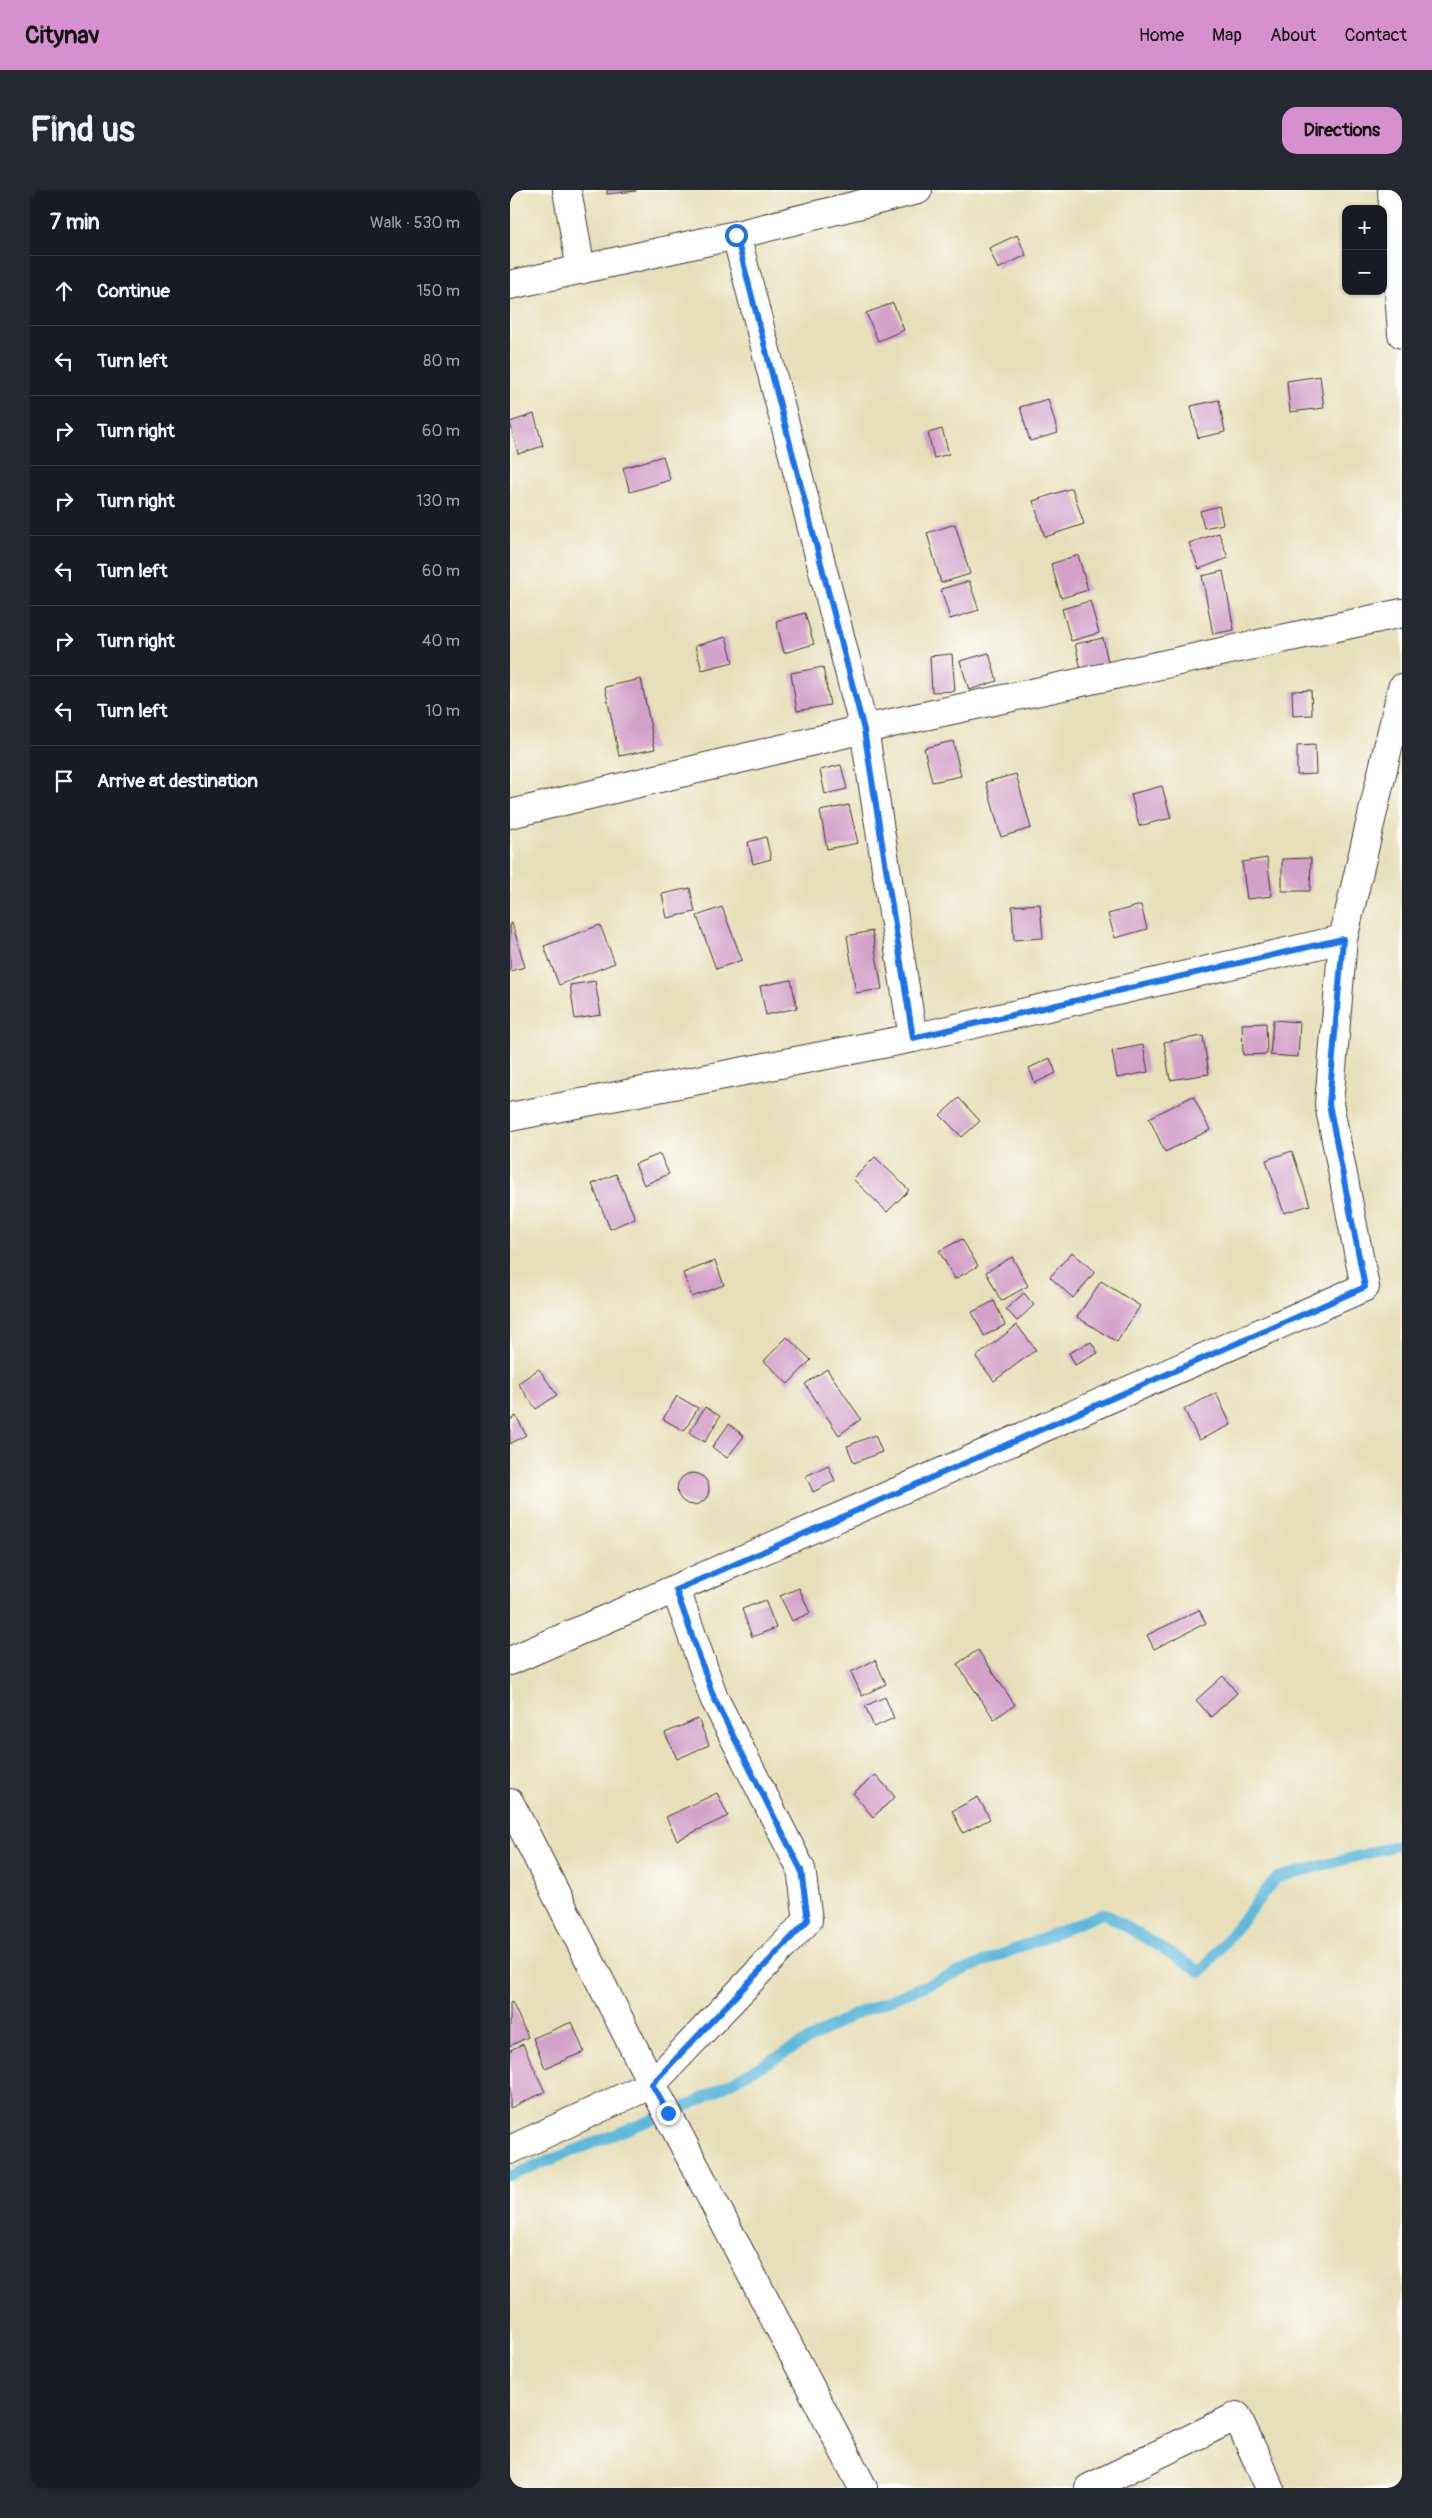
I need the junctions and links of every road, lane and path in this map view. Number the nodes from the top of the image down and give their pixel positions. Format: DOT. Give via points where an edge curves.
graph roads {
  1 [pos="567,190"];
  2 [pos="918,190"];
  3 [pos="1392,190"];
  4 [pos="736,235"];
  5 [pos="581,270"];
  6 [pos="510,285"];
  7 [pos="1402,334"];
  8 [pos="1402,613"];
  9 [pos="1402,688"];
  10 [pos="864,730"];
  11 [pos="510,814"];
  12 [pos="1343,939"];
  13 [pos="913,1038"];
  14 [pos="510,1117"];
  15 [pos="676,1590"];
  16 [pos="510,1661"];
  17 [pos="510,1803"];
  18 [pos="652,2084"];
  19 [pos="510,2150"];
  20 [pos="863,2488"];
  21 [pos="1089,2488"];
  22 [pos="1270,2488"];
  1 -- 5 [label="street"];
  2 -- 4 [label="street"];
  3 -- 7 [label="street"];
  4 -- 5 [label="street"];
  4 -- 10 [label="street"];
  5 -- 6 [label="street"];
  8 -- 10 [label="street"];
  9 -- 12 [label="street"];
  10 -- 11 [label="street"];
  10 -- 13 [label="street"];
  12 -- 13 [label="street"];
  12 -- 15 [label="street" via="1329,1104 1365,1287"];
  13 -- 14 [label="street"];
  15 -- 16 [label="street"];
  15 -- 18 [label="street" via="714,1698 801,1870 808,1920"];
  17 -- 18 [label="street"];
  18 -- 19 [label="street"];
  18 -- 20 [label="street"];
  21 -- 22 [label="street" via="1237,2416"];
}
